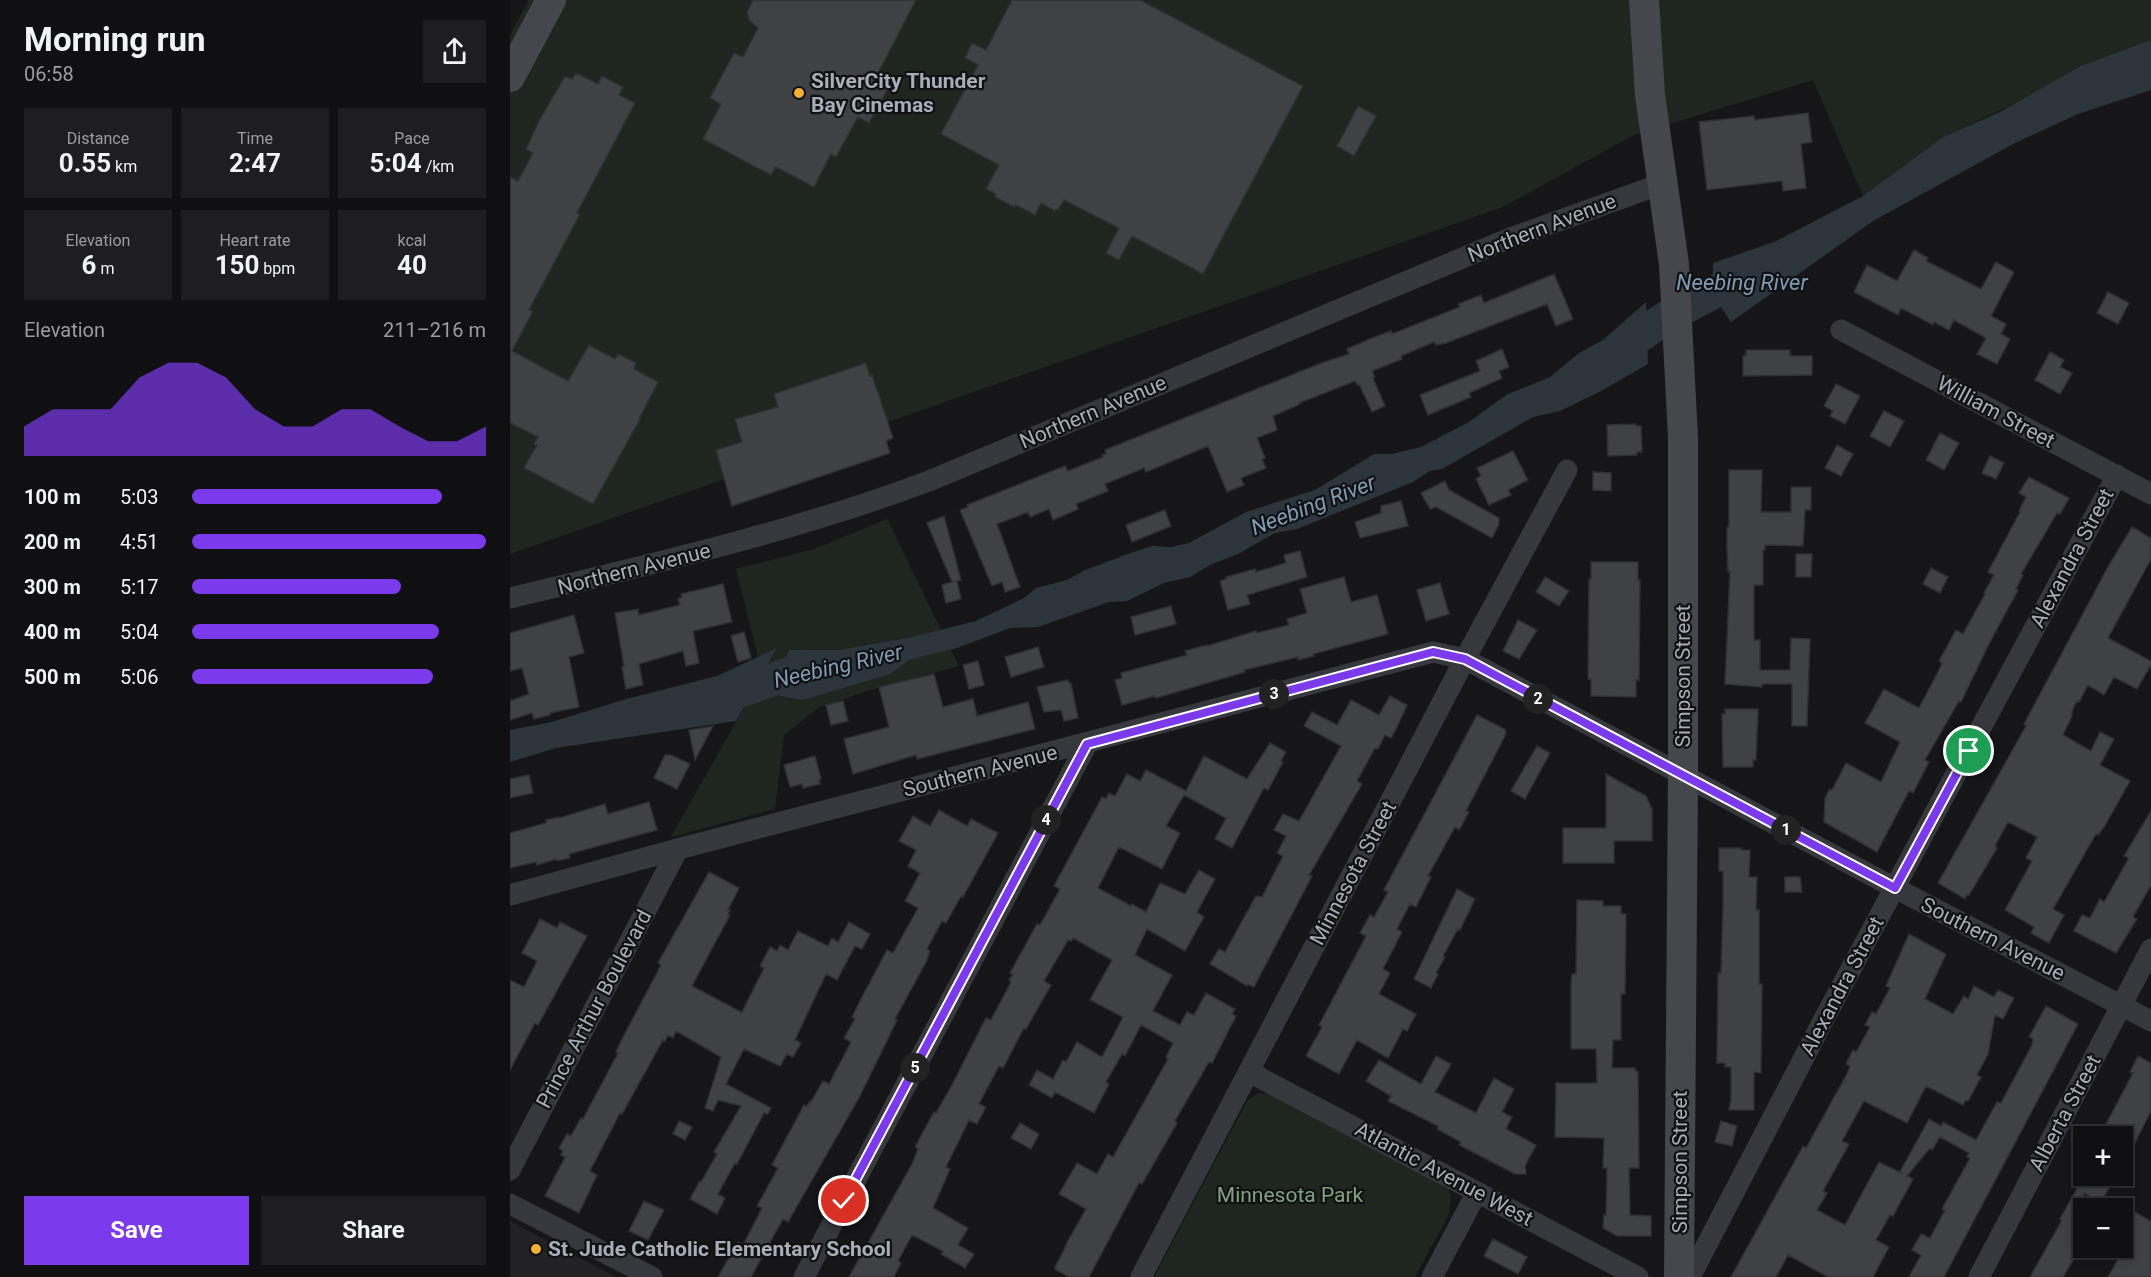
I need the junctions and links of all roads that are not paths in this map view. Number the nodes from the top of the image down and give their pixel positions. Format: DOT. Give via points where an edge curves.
graph roads {
  1 [pos="552,0"];
  2 [pos="1644,0"];
  3 [pos="510,77"];
  4 [pos="1661,184"];
  5 [pos="1841,330"];
  6 [pos="1567,470"];
  7 [pos="2117,475"];
  8 [pos="2151,494"];
  9 [pos="510,598"];
  10 [pos="1465,659"];
  11 [pos="1087,744"];
  12 [pos="1683,775"];
  13 [pos="678,849"];
  14 [pos="1895,888"];
  15 [pos="510,895"];
  16 [pos="2151,950"];
  17 [pos="2121,1006"];
  18 [pos="2151,1022"];
  19 [pos="1250,1072"];
  20 [pos="510,1170"];
  21 [pos="1477,1192"];
  22 [pos="510,1204"];
  23 [pos="652,1277"];
  24 [pos="804,1277"];
  25 [pos="1141,1277"];
  26 [pos="1432,1277"];
  27 [pos="1638,1277"];
  28 [pos="1679,1277"];
  29 [pos="1690,1277"];
  30 [pos="1979,1277"];
  1 -- 3 [label="main road"];
  2 -- 4 [label="main road, Simpson Street"];
  4 -- 9 [label="street, Northern Avenue" via="1497,243 861,507 714,549"];
  4 -- 12 [label="main road, Simpson Street" via="1674,264 1683,438"];
  5 -- 7 [label="street, William Street"];
  6 -- 10 [label="street, Minnesota Street"];
  7 -- 8 [label="street, William Street"];
  7 -- 14 [label="street, Alexandra Street"];
  10 -- 11 [label="street, Southern Avenue" via="1433,652"];
  10 -- 12 [label="street, Southern Avenue"];
  10 -- 19 [label="street, Minnesota Street"];
  11 -- 13 [label="street, Southern Avenue"];
  11 -- 24 [label="street"];
  12 -- 14 [label="street, Southern Avenue"];
  12 -- 28 [label="main road, Simpson Street"];
  13 -- 15 [label="street, Southern Avenue"];
  13 -- 20 [label="street, Prince Arthur Boulevard"];
  14 -- 17 [label="street, Southern Avenue"];
  14 -- 29 [label="street, Alexandra Street"];
  16 -- 17 [label="street, Alberta Street"];
  17 -- 18 [label="street, Southern Avenue"];
  17 -- 30 [label="street, Alberta Street"];
  19 -- 21 [label="street, Atlantic Avenue West"];
  19 -- 25 [label="street, Minnesota Street"];
  21 -- 26 [label="street"];
  21 -- 27 [label="street, Atlantic Avenue West"];
  22 -- 23 [label="street"];
}
